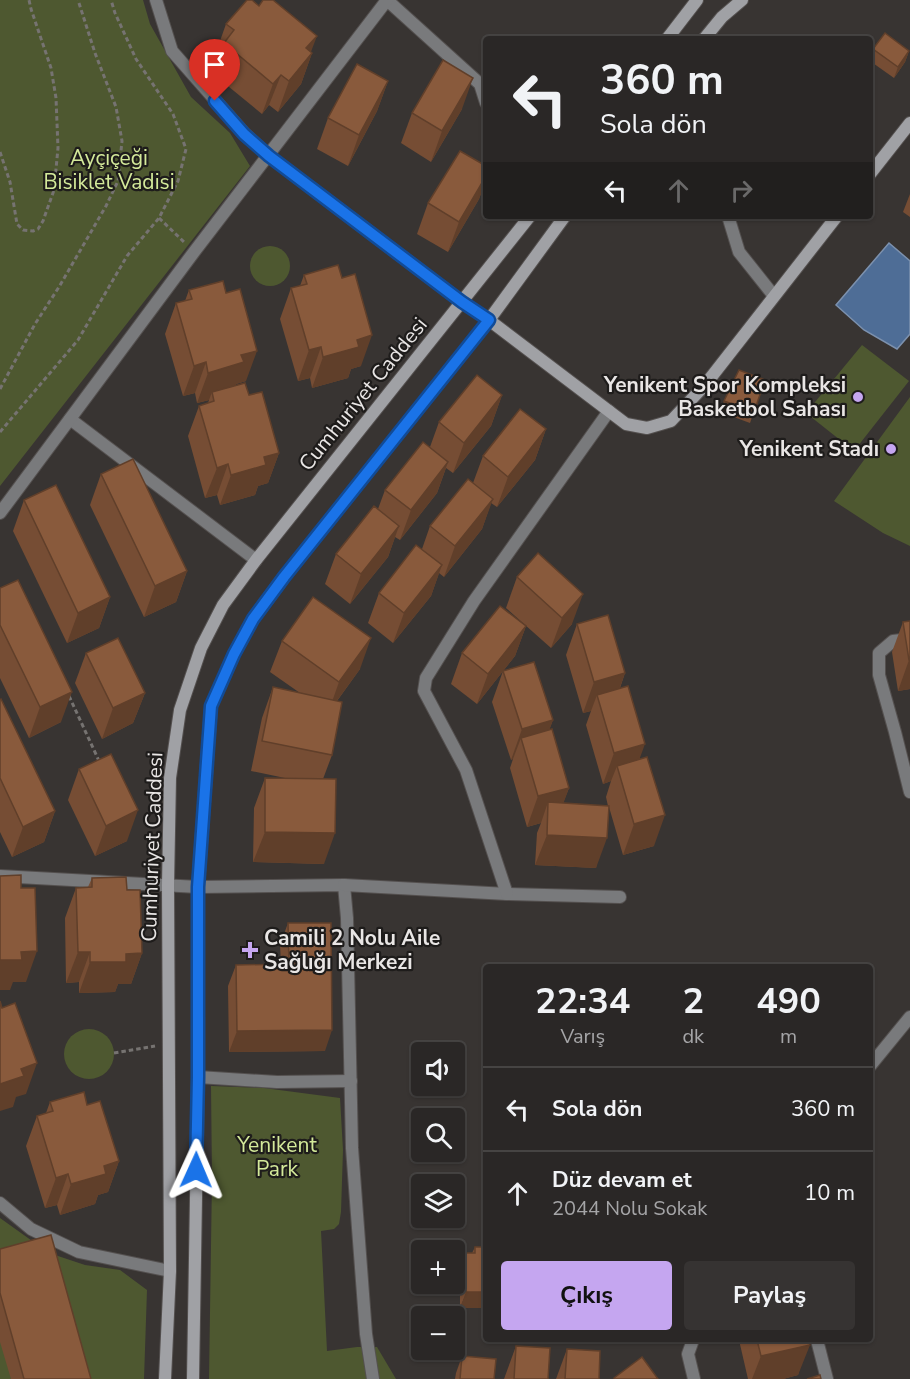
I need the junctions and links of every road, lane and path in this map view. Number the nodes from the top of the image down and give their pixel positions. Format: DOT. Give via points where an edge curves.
graph roads {
  1 [pos="29,0"];
  2 [pos="78,0"];
  3 [pos="111,0"];
  4 [pos="156,0"];
  5 [pos="387,0"];
  6 [pos="697,0"];
  7 [pos="742,0"];
  8 [pos="669,36"];
  9 [pos="706,36"];
  10 [pos="483,94"];
  11 [pos="910,123"];
  12 [pos="0,152"];
  13 [pos="269,156"];
  14 [pos="873,170"];
  15 [pos="159,218"];
  16 [pos="525,219"];
  17 [pos="563,219"];
  18 [pos="729,219"];
  19 [pos="835,219"];
  20 [pos="194,252"];
  21 [pos="774,296"];
  22 [pos="462,302"];
  23 [pos="489,320"];
  24 [pos="0,389"];
  25 [pos="609,411"];
  26 [pos="70,419"];
  27 [pos="0,432"];
  28 [pos="0,513"];
  29 [pos="256,560"];
  30 [pos="910,639"];
  31 [pos="66,688"];
  32 [pos="105,772"];
  33 [pos="910,792"];
  34 [pos="0,876"];
  35 [pos="168,885"];
  36 [pos="344,885"];
  37 [pos="198,887"];
  38 [pos="507,894"];
  39 [pos="620,897"];
  40 [pos="910,1017"];
  41 [pos="169,1043"];
  42 [pos="114,1053"];
  43 [pos="873,1062"];
  44 [pos="198,1077"];
  45 [pos="351,1081"];
  46 [pos="0,1203"];
  47 [pos="170,1271"];
  48 [pos="692,1342"];
  49 [pos="818,1342"];
  50 [pos="165,1379"];
  51 [pos="193,1379"];
  52 [pos="373,1379"];
  53 [pos="694,1379"];
  54 [pos="827,1379"];
  1 -- 12 [label="path" via="51,68 58,148 54,190 38,229 23,230 17,224"];
  2 -- 24 [label="path" via="116,107 122,141 118,181"];
  3 -- 15 [label="path" via="136,59 173,114 186,148 178,180"];
  4 -- 13 [label="street" via="172,51 244,134"];
  5 -- 10 [label="street" via="480,84"];
  5 -- 13 [label="street"];
  6 -- 8 [label="street"];
  7 -- 9 [label="street"];
  11 -- 14 [label="street"];
  13 -- 20 [label="street"];
  13 -- 22 [label="street"];
  15 -- 20 [label="path"];
  15 -- 27 [label="path" via="127,256 78,340"];
  16 -- 22 [label="street, Cumhuriyet Caddesi"];
  17 -- 23 [label="street"];
  18 -- 21 [label="street" via="740,252"];
  19 -- 21 [label="street"];
  20 -- 26 [label="street"];
  21 -- 25 [label="street" via="705,385 670,421 647,428 626,424"];
  22 -- 23 [label="street"];
  22 -- 29 [label="street, Cumhuriyet Caddesi"];
  23 -- 25 [label="street"];
  23 -- 37 [label="street" via="278,586 253,619 234,654 211,706"];
  25 -- 38 [label="street" via="474,601 426,678 424,691 466,770"];
  26 -- 28 [label="street"];
  26 -- 29 [label="street"];
  29 -- 35 [label="street, Cumhuriyet Caddesi" via="224,605 201,648 180,710 170,778"];
  30 -- 33 [label="street" via="893,641 879,653 879,675"];
  31 -- 32 [label="path"];
  34 -- 35 [label="street"];
  35 -- 37 [label="street"];
  35 -- 41 [label="street, Cumhuriyet Caddesi"];
  36 -- 37 [label="street"];
  36 -- 38 [label="street"];
  36 -- 45 [label="street"];
  37 -- 44 [label="street"];
  38 -- 39 [label="street"];
  40 -- 43 [label="street"];
  41 -- 42 [label="path"];
  41 -- 47 [label="street, Cumhuriyet Caddesi"];
  44 -- 45 [label="street"];
  44 -- 51 [label="street"];
  45 -- 52 [label="street" via="352,1148"];
  46 -- 47 [label="street" via="31,1229 79,1252"];
  47 -- 50 [label="street, Cumhuriyet Caddesi"];
  48 -- 53 [label="street" via="688,1354"];
  49 -- 54 [label="street"];
}
